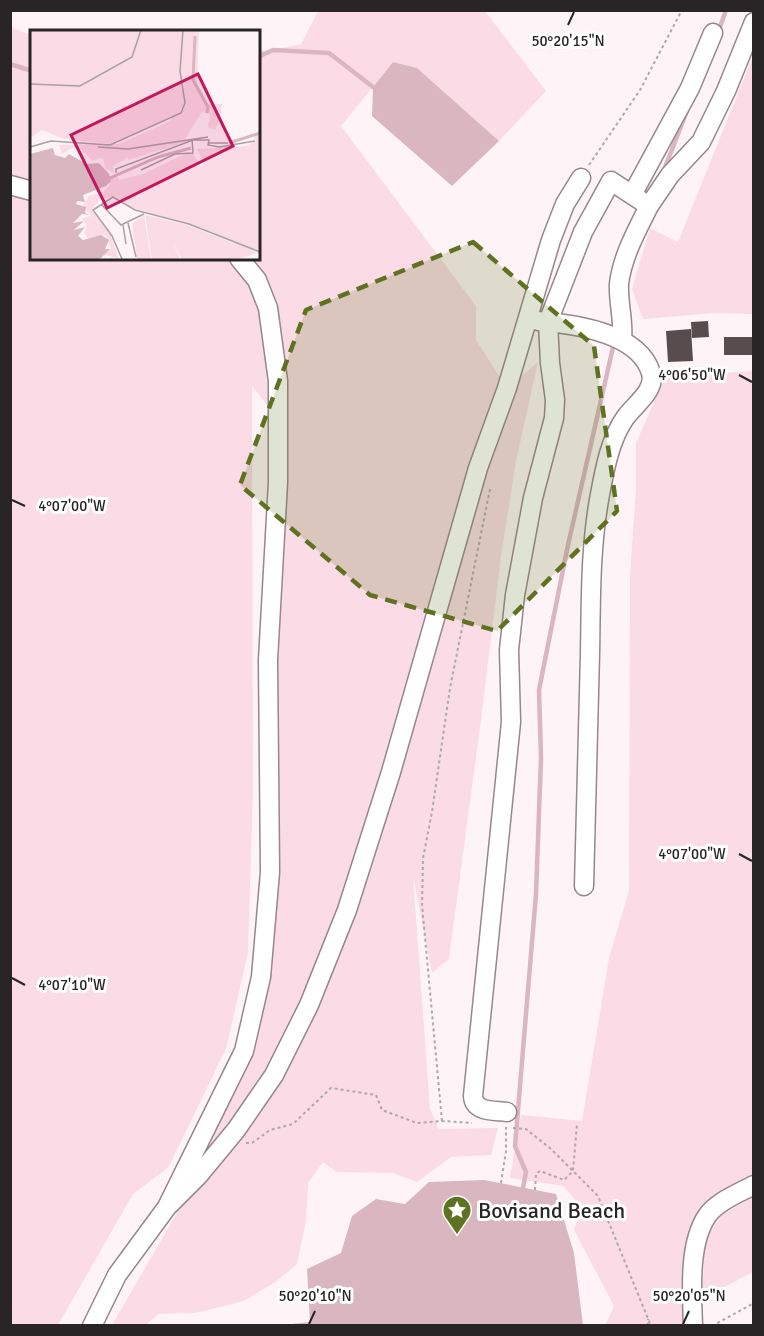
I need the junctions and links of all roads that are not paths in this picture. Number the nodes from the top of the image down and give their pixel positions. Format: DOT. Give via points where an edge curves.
graph roads {
  1 [pos="753,22"];
  2 [pos="713,33"];
  3 [pos="581,178"];
  4 [pos="10,185"];
  5 [pos="30,190"];
  6 [pos="632,195"];
  7 [pos="649,206"];
  8 [pos="241,260"];
  9 [pos="548,322"];
  10 [pos="527,324"];
  11 [pos="622,340"];
  12 [pos="584,885"];
  13 [pos="509,1122"];
  14 [pos="753,1185"];
  15 [pos="167,1207"];
  16 [pos="92,1326"];
  17 [pos="693,1326"];
  1 -- 7 [label="street" via="726,92 701,142 669,175"];
  2 -- 6 [label="street" via="690,88"];
  3 -- 10 [label="street" via="565,204 551,240"];
  4 -- 5 [label="street"];
  6 -- 7 [label="street"];
  6 -- 9 [label="street" via="611,181 583,232"];
  7 -- 11 [label="street" via="626,256 619,285"];
  8 -- 15 [label="street" via="257,280 268,308 278,381 278,482 268,660 270,872 261,977 244,1051"];
  9 -- 10 [label="street"];
  9 -- 11 [label="street" via="579,326"];
  9 -- 13 [label="street" via="554,418 526,531 515,595 509,650 510,722 473,1096 477,1106"];
  10 -- 15 [label="street" via="478,468 347,910 309,1005 274,1075 236,1130"];
  11 -- 12 [label="street" via="638,352 652,379 645,396 614,439 594,531"];
  14 -- 17 [label="street" via="708,1215 698,1236 693,1268"];
  15 -- 16 [label="street" via="117,1275"];
}
